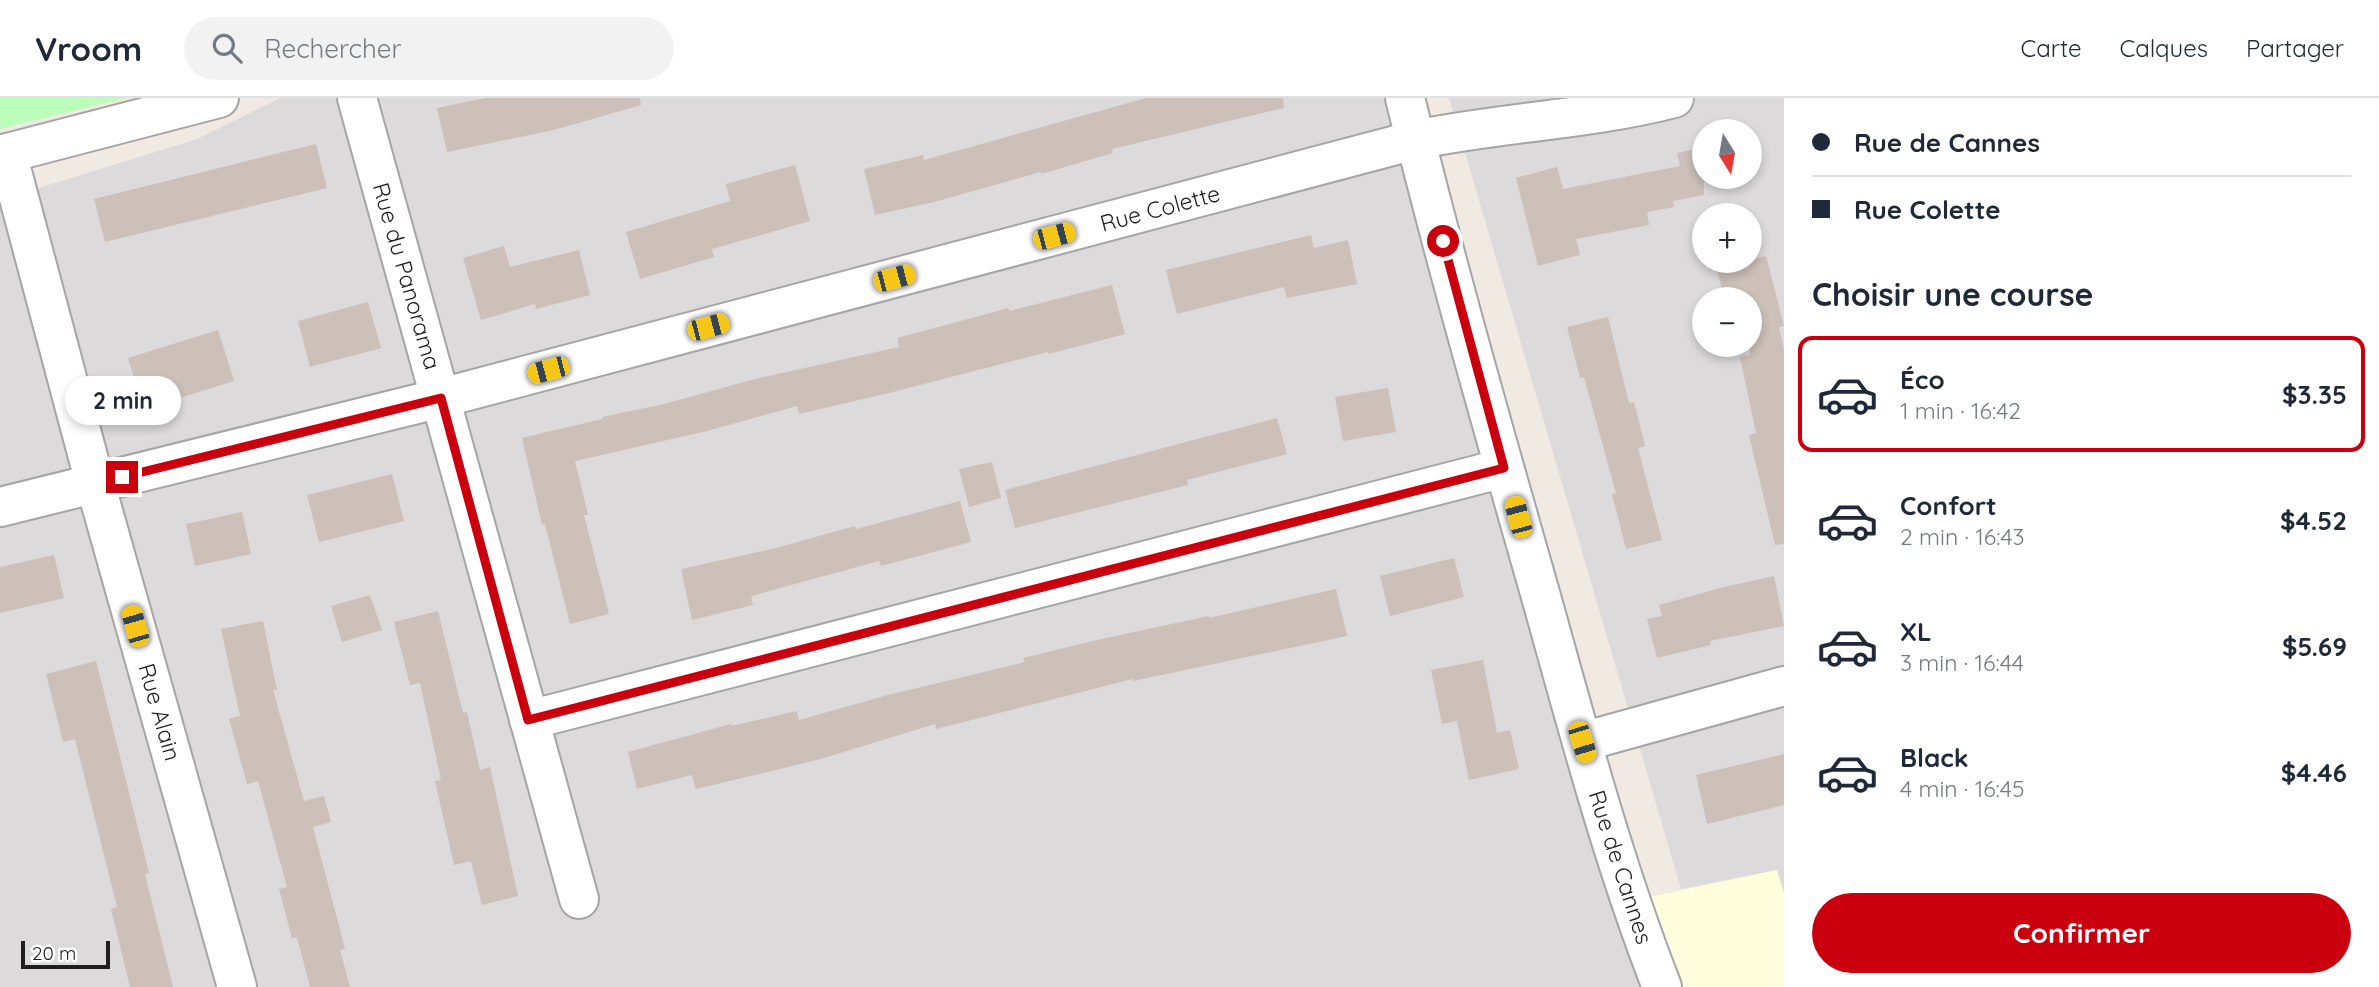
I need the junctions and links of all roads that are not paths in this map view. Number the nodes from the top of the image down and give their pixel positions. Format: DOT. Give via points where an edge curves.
graph roads {
  1 [pos="219,98"];
  2 [pos="357,98"];
  3 [pos="1405,98"];
  4 [pos="1674,98"];
  5 [pos="1415,140"];
  6 [pos="4,154"];
  7 [pos="441,398"];
  8 [pos="1504,468"];
  9 [pos="95,484"];
  10 [pos="0,507"];
  11 [pos="1784,686"];
  12 [pos="528,720"];
  13 [pos="1582,742"];
  14 [pos="579,899"];
  15 [pos="237,987"];
  16 [pos="1662,987"];
  1 -- 6 [label="street"];
  2 -- 7 [label="street, Rue du Panorama"];
  3 -- 5 [label="street, Rue de Cannes"];
  4 -- 5 [label="street, Rue Colette" via="1627,110 1465,129"];
  5 -- 7 [label="street, Rue Colette"];
  5 -- 8 [label="street, Rue de Cannes"];
  6 -- 9 [label="street, Rue Alain"];
  7 -- 9 [label="street, Rue Colette"];
  7 -- 12 [label="street, Rue du Panorama"];
  8 -- 12 [label="street"];
  8 -- 13 [label="street, Rue de Cannes"];
  9 -- 10 [label="street, Rue Colette"];
  9 -- 15 [label="street, Rue Alain"];
  11 -- 13 [label="street"];
  12 -- 14 [label="street, Rue du Panorama"];
  13 -- 16 [label="street, Rue de Cannes"];
}
